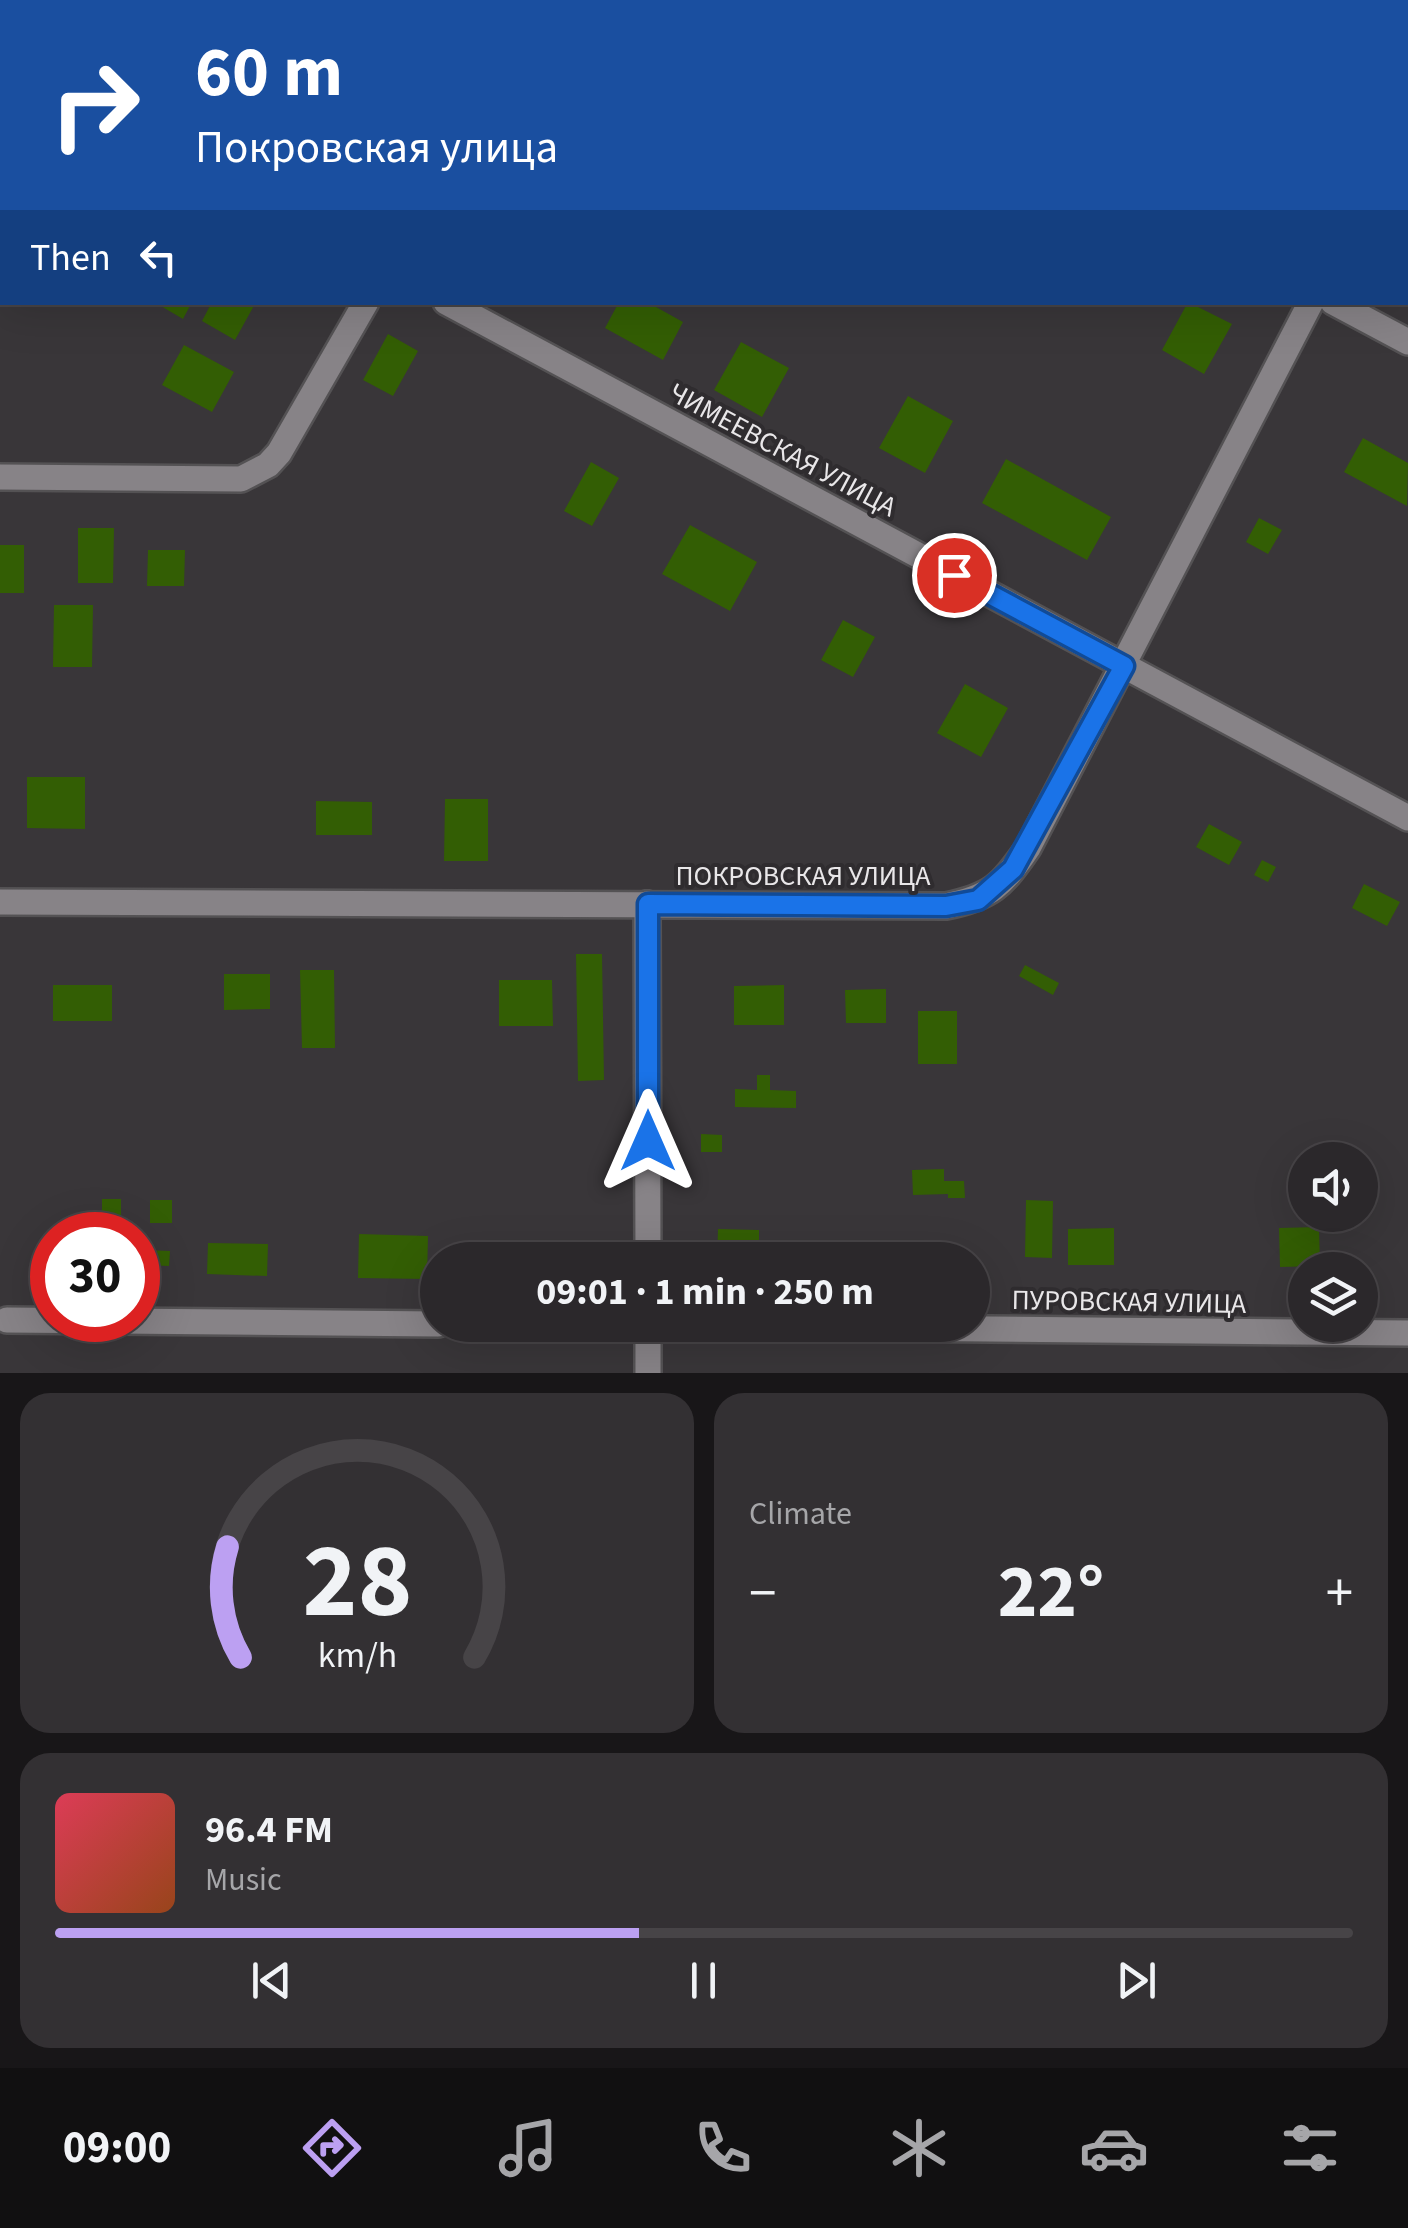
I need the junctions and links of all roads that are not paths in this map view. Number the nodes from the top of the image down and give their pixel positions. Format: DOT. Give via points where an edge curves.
graph roads {
  1 [pos="364,305"];
  2 [pos="452,305"];
  3 [pos="1310,305"];
  4 [pos="1339,305"];
  5 [pos="1408,342"];
  6 [pos="0,478"];
  7 [pos="1124,666"];
  8 [pos="1408,818"];
  9 [pos="0,902"];
  10 [pos="648,904"];
  11 [pos="648,1242"];
  12 [pos="7,1320"];
  13 [pos="420,1324"];
  14 [pos="990,1329"];
  15 [pos="1408,1333"];
  16 [pos="648,1342"];
  17 [pos="648,1373"];
  1 -- 6 [label="street" via="279,454 256,473 241,479"];
  2 -- 7 [label="street, ЧИМЕЕВСКАЯ УЛИЦА"];
  3 -- 7 [label="street, ПОКРОВСКАЯ УЛИЦА"];
  4 -- 5 [label="street"];
  7 -- 8 [label="street, ЧИМЕЕВСКАЯ УЛИЦА"];
  7 -- 10 [label="street, ПОКРОВСКАЯ УЛИЦА" via="1028,848 978,900 946,906"];
  9 -- 10 [label="street, ПОКРОВСКАЯ УЛИЦА"];
  10 -- 11 [label="street"];
  12 -- 13 [label="street"];
  14 -- 15 [label="street, ПУРОВСКАЯ УЛИЦА"];
  16 -- 17 [label="street"];
}
